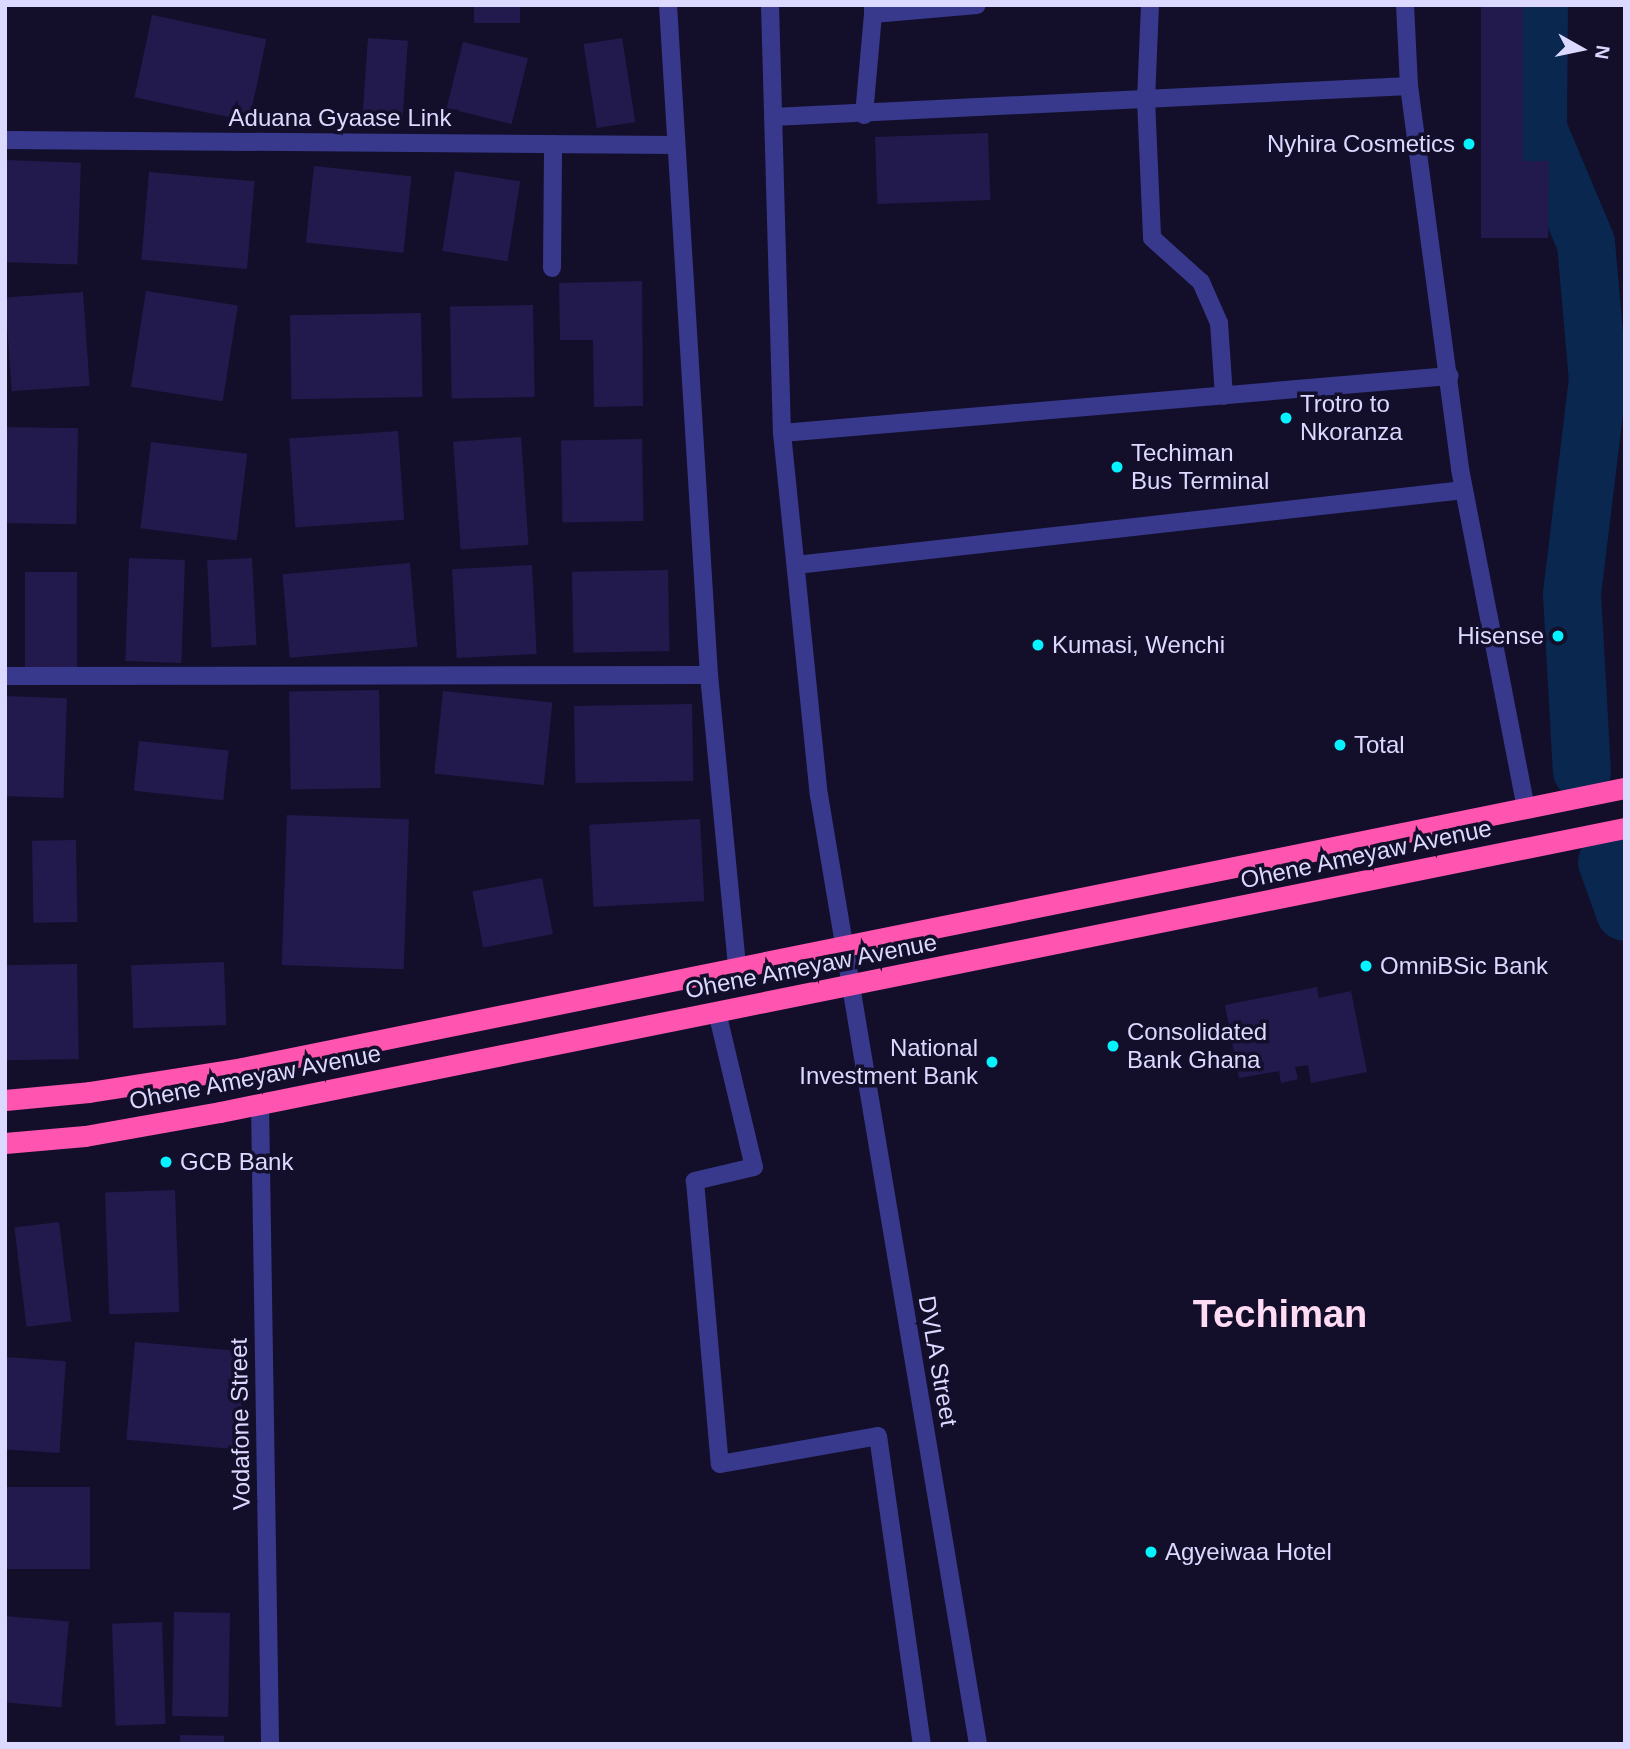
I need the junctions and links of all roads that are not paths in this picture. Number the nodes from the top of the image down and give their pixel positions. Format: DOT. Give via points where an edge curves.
graph roads {
  1 [pos="668,5"];
  2 [pos="770,5"];
  3 [pos="978,5"];
  4 [pos="1150,5"];
  5 [pos="1405,5"];
  6 [pos="873,9"];
  7 [pos="1409,86"];
  8 [pos="1146,99"];
  9 [pos="864,115"];
  10 [pos="773,117"];
  11 [pos="5,140"];
  12 [pos="553,144"];
  13 [pos="674,145"];
  14 [pos="552,268"];
  15 [pos="1450,376"];
  16 [pos="1224,396"];
  17 [pos="782,433"];
  18 [pos="1464,490"];
  19 [pos="796,565"];
  20 [pos="5,676"];
  21 [pos="709,676"];
  22 [pos="1625,788"];
  23 [pos="1526,808"];
  24 [pos="1625,828"];
  25 [pos="1413,831"];
  26 [pos="1249,865"];
  27 [pos="1418,870"];
  28 [pos="1253,904"];
  29 [pos="843,949"];
  30 [pos="737,968"];
  31 [pos="849,986"];
  32 [pos="717,1012"];
  33 [pos="5,1100"];
  34 [pos="260,1104"];
  35 [pos="5,1143"];
  36 [pos="270,1744"];
  37 [pos="922,1744"];
  38 [pos="978,1744"];
  1 -- 13 [label="street"];
  2 -- 10 [label="street, DVLA Street"];
  3 -- 6 [label="street"];
  4 -- 8 [label="street"];
  5 -- 7 [label="street"];
  6 -- 9 [label="street"];
  7 -- 8 [label="street"];
  7 -- 15 [label="street"];
  8 -- 9 [label="street"];
  8 -- 16 [label="street" via="1152,238 1201,282 1219,323"];
  9 -- 10 [label="street"];
  10 -- 17 [label="street, DVLA Street"];
  11 -- 12 [label="street, Aduana Gyaase Link"];
  12 -- 13 [label="street, Aduana Gyaase Link"];
  12 -- 14 [label="street"];
  13 -- 21 [label="street"];
  15 -- 16 [label="street"];
  15 -- 18 [label="street"];
  16 -- 17 [label="street"];
  17 -- 19 [label="street, DVLA Street"];
  18 -- 19 [label="street"];
  18 -- 23 [label="street"];
  19 -- 29 [label="street, DVLA Street" via="819,795"];
  20 -- 21 [label="street"];
  21 -- 30 [label="street"];
  22 -- 23 [label="highway, Ohene Ameyaw Avenue"];
  23 -- 25 [label="highway, Ohene Ameyaw Avenue"];
  24 -- 27 [label="highway, Ohene Ameyaw Avenue"];
  25 -- 26 [label="highway, Ohene Ameyaw Avenue"];
  25 -- 27 [label="highway"];
  26 -- 28 [label="highway"];
  26 -- 29 [label="highway, Ohene Ameyaw Avenue"];
  27 -- 28 [label="highway, Ohene Ameyaw Avenue"];
  28 -- 31 [label="highway, Ohene Ameyaw Avenue"];
  29 -- 30 [label="highway, Ohene Ameyaw Avenue"];
  29 -- 31 [label="street, DVLA Street"];
  30 -- 33 [label="highway, Ohene Ameyaw Avenue" via="242,1068"];
  31 -- 32 [label="highway, Ohene Ameyaw Avenue"];
  31 -- 38 [label="street, DVLA Street"];
  32 -- 34 [label="highway, Ohene Ameyaw Avenue"];
  32 -- 37 [label="street" via="754,1167 695,1181 720,1464 878,1436"];
  34 -- 35 [label="highway, Ohene Ameyaw Avenue" via="85,1136"];
  34 -- 36 [label="street, Vodafone Street"];
}
